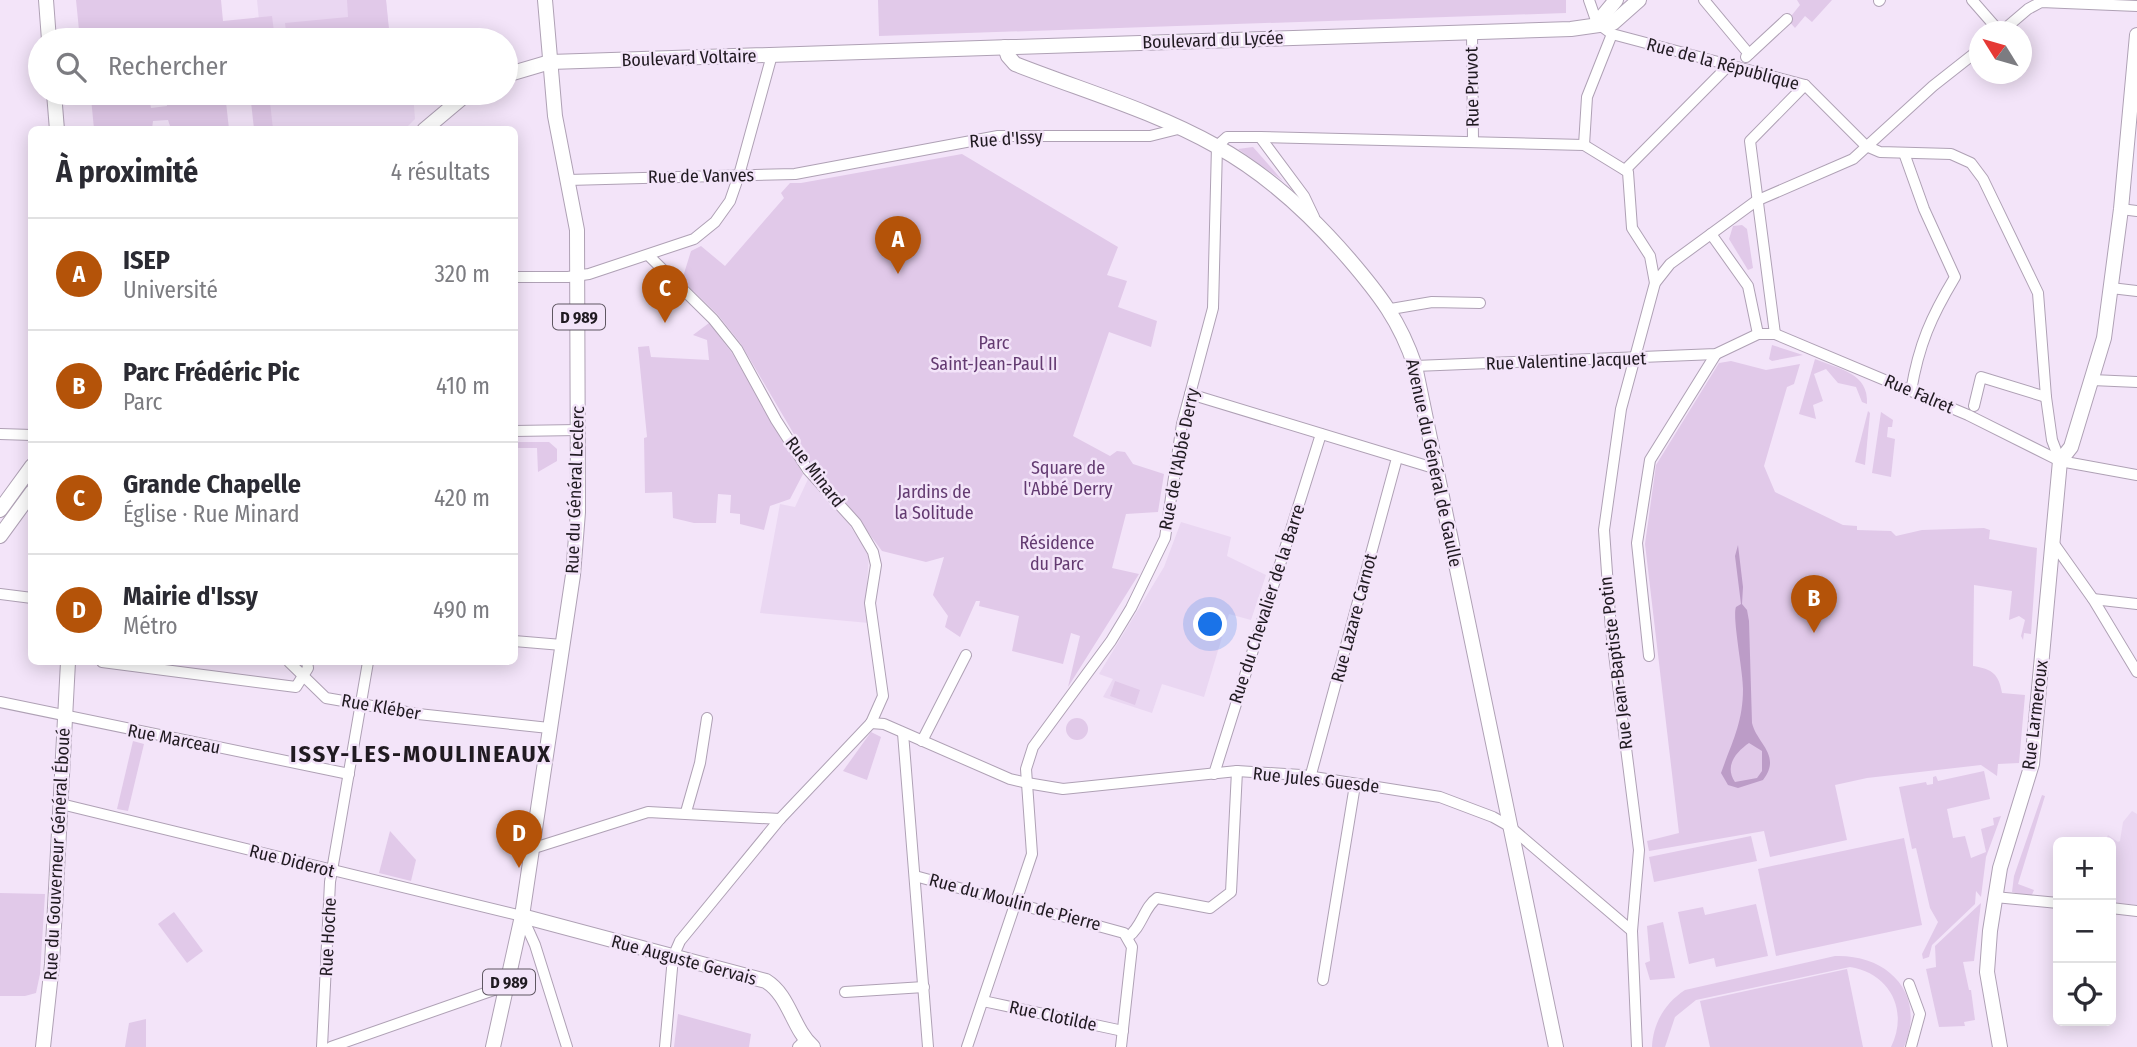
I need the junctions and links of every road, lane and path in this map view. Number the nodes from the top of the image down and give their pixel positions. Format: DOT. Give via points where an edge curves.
graph roads {
  1 [pos="46,0"];
  2 [pos="545,0"];
  3 [pos="1589,0"];
  4 [pos="1616,0"];
  5 [pos="1639,0"];
  6 [pos="1704,0"];
  7 [pos="1972,0"];
  8 [pos="2137,6"];
  9 [pos="1787,19"];
  10 [pos="1991,21"];
  11 [pos="2014,21"];
  12 [pos="1597,23"];
  13 [pos="48,28"];
  14 [pos="1472,32"];
  15 [pos="1612,34"];
  16 [pos="2137,35"];
  17 [pos="1005,47"];
  18 [pos="828,52"];
  19 [pos="1749,54"];
  20 [pos="772,55"];
  21 [pos="1969,57"];
  22 [pos="550,62"];
  23 [pos="1733,65"];
  24 [pos="518,71"];
  25 [pos="1805,85"];
  26 [pos="55,105"];
  27 [pos="452,105"];
  28 [pos="57,126"];
  29 [pos="429,126"];
  30 [pos="1178,129"];
  31 [pos="1260,137"];
  32 [pos="1473,142"];
  33 [pos="1584,145"];
  34 [pos="1217,146"];
  35 [pos="1866,146"];
  36 [pos="1904,153"];
  37 [pos="834,166"];
  38 [pos="1625,170"];
  39 [pos="739,174"];
  40 [pos="568,180"];
  41 [pos="1756,201"];
  42 [pos="2121,209"];
  43 [pos="2137,211"];
  44 [pos="1315,220"];
  45 [pos="1711,234"];
  46 [pos="649,256"];
  47 [pos="579,276"];
  48 [pos="518,277"];
  49 [pos="1655,283"];
  50 [pos="2111,288"];
  51 [pos="2137,291"];
  52 [pos="1480,303"];
  53 [pos="1391,309"];
  54 [pos="1758,334"];
  55 [pos="1775,334"];
  56 [pos="1716,354"];
  57 [pos="1634,359"];
  58 [pos="1415,366"];
  59 [pos="2092,380"];
  60 [pos="2137,382"];
  61 [pos="1912,391"];
  62 [pos="1190,394"];
  63 [pos="2046,397"];
  64 [pos="1973,406"];
  65 [pos="578,430"];
  66 [pos="518,431"];
  67 [pos="0,434"];
  68 [pos="1321,434"];
  69 [pos="28,435"];
  70 [pos="1398,457"];
  71 [pos="2060,461"];
  72 [pos="1437,469"];
  73 [pos="28,472"];
  74 [pos="2137,475"];
  75 [pos="28,498"];
  76 [pos="0,510"];
  77 [pos="0,536"];
  78 [pos="2054,544"];
  79 [pos="0,594"];
  80 [pos="28,598"];
  81 [pos="2093,599"];
  82 [pos="2137,604"];
  83 [pos="518,641"];
  84 [pos="562,645"];
  85 [pos="966,655"];
  86 [pos="1649,656"];
  87 [pos="68,665"];
  88 [pos="125,665"];
  89 [pos="292,665"];
  90 [pos="308,665"];
  91 [pos="368,665"];
  92 [pos="2137,672"];
  93 [pos="304,677"];
  94 [pos="0,702"];
  95 [pos="362,705"];
  96 [pos="65,716"];
  97 [pos="707,718"];
  98 [pos="871,723"];
  99 [pos="549,728"];
  100 [pos="903,733"];
  101 [pos="922,741"];
  102 [pos="1237,771"];
  103 [pos="349,774"];
  104 [pos="1214,774"];
  105 [pos="1310,778"];
  106 [pos="1027,783"];
  107 [pos="1355,785"];
  108 [pos="61,804"];
  109 [pos="686,812"];
  110 [pos="780,819"];
  111 [pos="1509,826"];
  112 [pos="531,849"];
  113 [pos="331,871"];
  114 [pos="915,876"];
  115 [pos="1995,898"];
  116 [pos="1013,901"];
  117 [pos="2053,903"];
  118 [pos="2116,909"];
  119 [pos="2137,911"];
  120 [pos="522,916"];
  121 [pos="1632,931"];
  122 [pos="1128,937"];
  123 [pos="673,957"];
  124 [pos="1322,980"];
  125 [pos="1909,984"];
  126 [pos="508,985"];
  127 [pos="924,987"];
  128 [pos="845,992"];
  129 [pos="983,1001"];
  130 [pos="1123,1031"];
  131 [pos="805,1045"];
  132 [pos="43,1047"];
  133 [pos="322,1047"];
  134 [pos="331,1047"];
  135 [pos="493,1047"];
  136 [pos="567,1047"];
  137 [pos="665,1047"];
  138 [pos="928,1047"];
  139 [pos="967,1047"];
  140 [pos="1122,1047"];
  141 [pos="1556,1047"];
  142 [pos="1637,1047"];
  143 [pos="1911,1047"];
  144 [pos="2000,1047"];
  1 -- 13 [label="main road"];
  2 -- 22 [label="main road, D 989"];
  3 -- 12 [label="street"];
  4 -- 12 [label="main road"];
  5 -- 12 [label="main road, Boulevard du Lycée" via="1614,23"];
  6 -- 19 [label="street"];
  7 -- 10 [label="street"];
  8 -- 11 [label="street" via="2041,2"];
  9 -- 19 [label="street"];
  12 -- 14 [label="main road, Boulevard du Lycée" via="1571,29"];
  12 -- 15 [label="street, Rue de la République"];
  14 -- 17 [label="main road, Boulevard du Lycée"];
  14 -- 32 [label="street, Rue Pruvot"];
  15 -- 23 [label="street, Rue de la République"];
  15 -- 33 [label="street" via="1587,97"];
  16 -- 42 [label="main road"];
  17 -- 18 [label="main road, Boulevard du Lycée"];
  17 -- 30 [label="main road, Avenue du Général de Gaulle" via="1015,64"];
  18 -- 20 [label="main road, Boulevard Voltaire"];
  19 -- 23 [label="street"];
  20 -- 22 [label="main road, Boulevard Voltaire"];
  20 -- 39 [label="street"];
  21 -- 35 [label="street"];
  22 -- 24 [label="main road, Boulevard Voltaire"];
  22 -- 40 [label="main road, Rue du Général Leclerc / D 989"];
  23 -- 25 [label="street, Rue de la République"];
  23 -- 38 [label="street"];
  25 -- 35 [label="street, Rue de la République"];
  25 -- 41 [label="street" via="1751,141"];
  26 -- 28 [label="main road"];
  27 -- 29 [label="main road"];
  30 -- 34 [label="main road, Avenue du Général de Gaulle"];
  30 -- 37 [label="street, Rue d'Issy" via="1150,136 998,136"];
  31 -- 32 [label="street"];
  31 -- 34 [label="street" via="1227,137"];
  31 -- 44 [label="street" via="1304,196"];
  32 -- 33 [label="street"];
  33 -- 38 [label="street"];
  34 -- 44 [label="main road, Avenue du Général de Gaulle"];
  34 -- 62 [label="street, Rue de l'Abbé Derry" via="1213,308"];
  35 -- 36 [label="street"];
  35 -- 41 [label="street" via="1853,159"];
  36 -- 61 [label="street" via="1955,277 1928,323 1917,354"];
  36 -- 63 [label="street" via="1962,157 1983,180 2038,293"];
  37 -- 39 [label="street, Rue de Vanves" via="795,174"];
  38 -- 49 [label="street" via="1632,228 1650,256"];
  39 -- 40 [label="street, Rue de Vanves"];
  39 -- 46 [label="street" via="730,201 715,222 694,239"];
  40 -- 47 [label="main road, Rue du Général Leclerc / D 989"];
  41 -- 45 [label="street"];
  41 -- 55 [label="street"];
  42 -- 43 [label="street"];
  42 -- 50 [label="main road"];
  44 -- 53 [label="main road, Avenue du Général de Gaulle"];
  45 -- 49 [label="street" via="1670,264"];
  45 -- 54 [label="street" via="1748,286"];
  46 -- 47 [label="street"];
  46 -- 98 [label="street, Rue Minard" via="737,349 808,470 856,523 873,552 876,565 870,603 883,696"];
  47 -- 48 [label="street"];
  47 -- 65 [label="main road, Rue du Général Leclerc / D 989"];
  49 -- 57 [label="street, Rue Jean-Baptiste Potin"];
  50 -- 51 [label="street"];
  50 -- 59 [label="main road"];
  52 -- 53 [label="street" via="1432,302"];
  53 -- 58 [label="main road, Avenue du Général de Gaulle"];
  54 -- 55 [label="street"];
  54 -- 56 [label="street"];
  55 -- 61 [label="street, Rue Falret"];
  56 -- 57 [label="street, Rue Valentine Jacquet"];
  56 -- 86 [label="street" via="1650,460 1637,543"];
  57 -- 58 [label="street, Rue Valentine Jacquet"];
  57 -- 121 [label="street, Rue Jean-Baptiste Potin" via="1621,409 1604,554 1639,850"];
  58 -- 72 [label="main road, Avenue du Général de Gaulle"];
  59 -- 60 [label="street"];
  59 -- 71 [label="main road" via="2071,447"];
  61 -- 71 [label="street, Rue Falret"];
  62 -- 68 [label="street"];
  62 -- 106 [label="street, Rue de l'Abbé Derry" via="1165,538 1111,641 1039,736 1026,769"];
  63 -- 64 [label="street" via="1981,377"];
  63 -- 71 [label="street"];
  65 -- 66 [label="street"];
  65 -- 84 [label="main road, Rue du Général Leclerc / D 989" via="578,512"];
  67 -- 69 [label="street"];
  68 -- 70 [label="street"];
  68 -- 104 [label="street, Rue du Chevalier de la Barre"];
  70 -- 72 [label="street"];
  70 -- 105 [label="street, Rue Lazare Carnot"];
  71 -- 74 [label="street, Rue Falret"];
  71 -- 78 [label="main road, Rue Larmeroux"];
  72 -- 111 [label="main road, Avenue du Général de Gaulle"];
  73 -- 76 [label="main road"];
  75 -- 77 [label="main road"];
  78 -- 81 [label="street"];
  78 -- 115 [label="main road, Rue Larmeroux" via="2031,769"];
  79 -- 80 [label="street"];
  81 -- 82 [label="street"];
  81 -- 92 [label="street"];
  83 -- 84 [label="street"];
  84 -- 99 [label="main road, Rue du Général Leclerc / D 989"];
  85 -- 101 [label="street"];
  87 -- 96 [label="main road, Rue du Gouverneur Général Éboué"];
  88 -- 93 [label="street" via="296,687"];
  89 -- 93 [label="street, Rue Kléber"];
  90 -- 93 [label="street"];
  91 -- 95 [label="street, Rue Hoche"];
  93 -- 95 [label="street, Rue Kléber" via="326,698"];
  94 -- 96 [label="street, Rue Marceau"];
  95 -- 99 [label="street, Rue Kléber"];
  95 -- 103 [label="street, Rue Hoche"];
  96 -- 103 [label="street, Rue Marceau"];
  96 -- 108 [label="main road, Rue du Gouverneur Général Éboué"];
  97 -- 109 [label="street"];
  98 -- 100 [label="street, Rue Jules Guesde"];
  98 -- 110 [label="street"];
  99 -- 112 [label="main road, Rue du Général Leclerc / D 989"];
  100 -- 101 [label="street, Rue Jules Guesde"];
  100 -- 114 [label="street"];
  101 -- 106 [label="street, Rue Jules Guesde"];
  102 -- 104 [label="street, Rue Jules Guesde"];
  102 -- 105 [label="street, Rue Jules Guesde"];
  102 -- 122 [label="street" via="1231,892 1210,908 1157,898 1140,927"];
  103 -- 113 [label="street, Rue Hoche"];
  104 -- 106 [label="street, Rue Jules Guesde" via="1063,789"];
  105 -- 107 [label="street, Rue Jules Guesde"];
  106 -- 116 [label="street, Rue de l'Abbé Derry" via="1032,854"];
  107 -- 111 [label="street, Rue Jules Guesde" via="1440,797"];
  107 -- 124 [label="street"];
  108 -- 113 [label="street, Rue Diderot"];
  108 -- 132 [label="main road, Rue du Gouverneur Général Éboué"];
  109 -- 110 [label="street"];
  109 -- 112 [label="street" via="648,812"];
  110 -- 123 [label="street" via="680,941"];
  111 -- 121 [label="street, Rue Jules Guesde"];
  111 -- 141 [label="main road, Avenue du Général de Gaulle"];
  112 -- 120 [label="main road, Rue du Général Leclerc / D 989"];
  113 -- 120 [label="street, Rue Diderot"];
  113 -- 133 [label="street, Rue Hoche"];
  114 -- 116 [label="street, Rue du Moulin de Pierre"];
  114 -- 127 [label="street"];
  115 -- 117 [label="street"];
  115 -- 144 [label="main road, Rue Larmeroux" via="1987,972"];
  116 -- 122 [label="street, Rue du Moulin de Pierre" via="1119,929"];
  116 -- 129 [label="street, Rue de l'Abbé Derry"];
  118 -- 119 [label="street"];
  120 -- 123 [label="main road, Rue Auguste Gervais"];
  120 -- 126 [label="main road, D 989"];
  120 -- 136 [label="street"];
  121 -- 142 [label="street, Rue Jean-Baptiste Potin"];
  122 -- 130 [label="street" via="1132,947"];
  123 -- 131 [label="main road, Rue Auguste Gervais" via="766,981 778,989"];
  123 -- 137 [label="street"];
  125 -- 143 [label="street" via="1920,1014"];
  126 -- 134 [label="street"];
  126 -- 135 [label="main road, D 989"];
  127 -- 128 [label="street"];
  127 -- 138 [label="street"];
  129 -- 130 [label="street, Rue Clotilde"];
  129 -- 139 [label="street, Rue de l'Abbé Derry"];
  130 -- 140 [label="street"];
}
